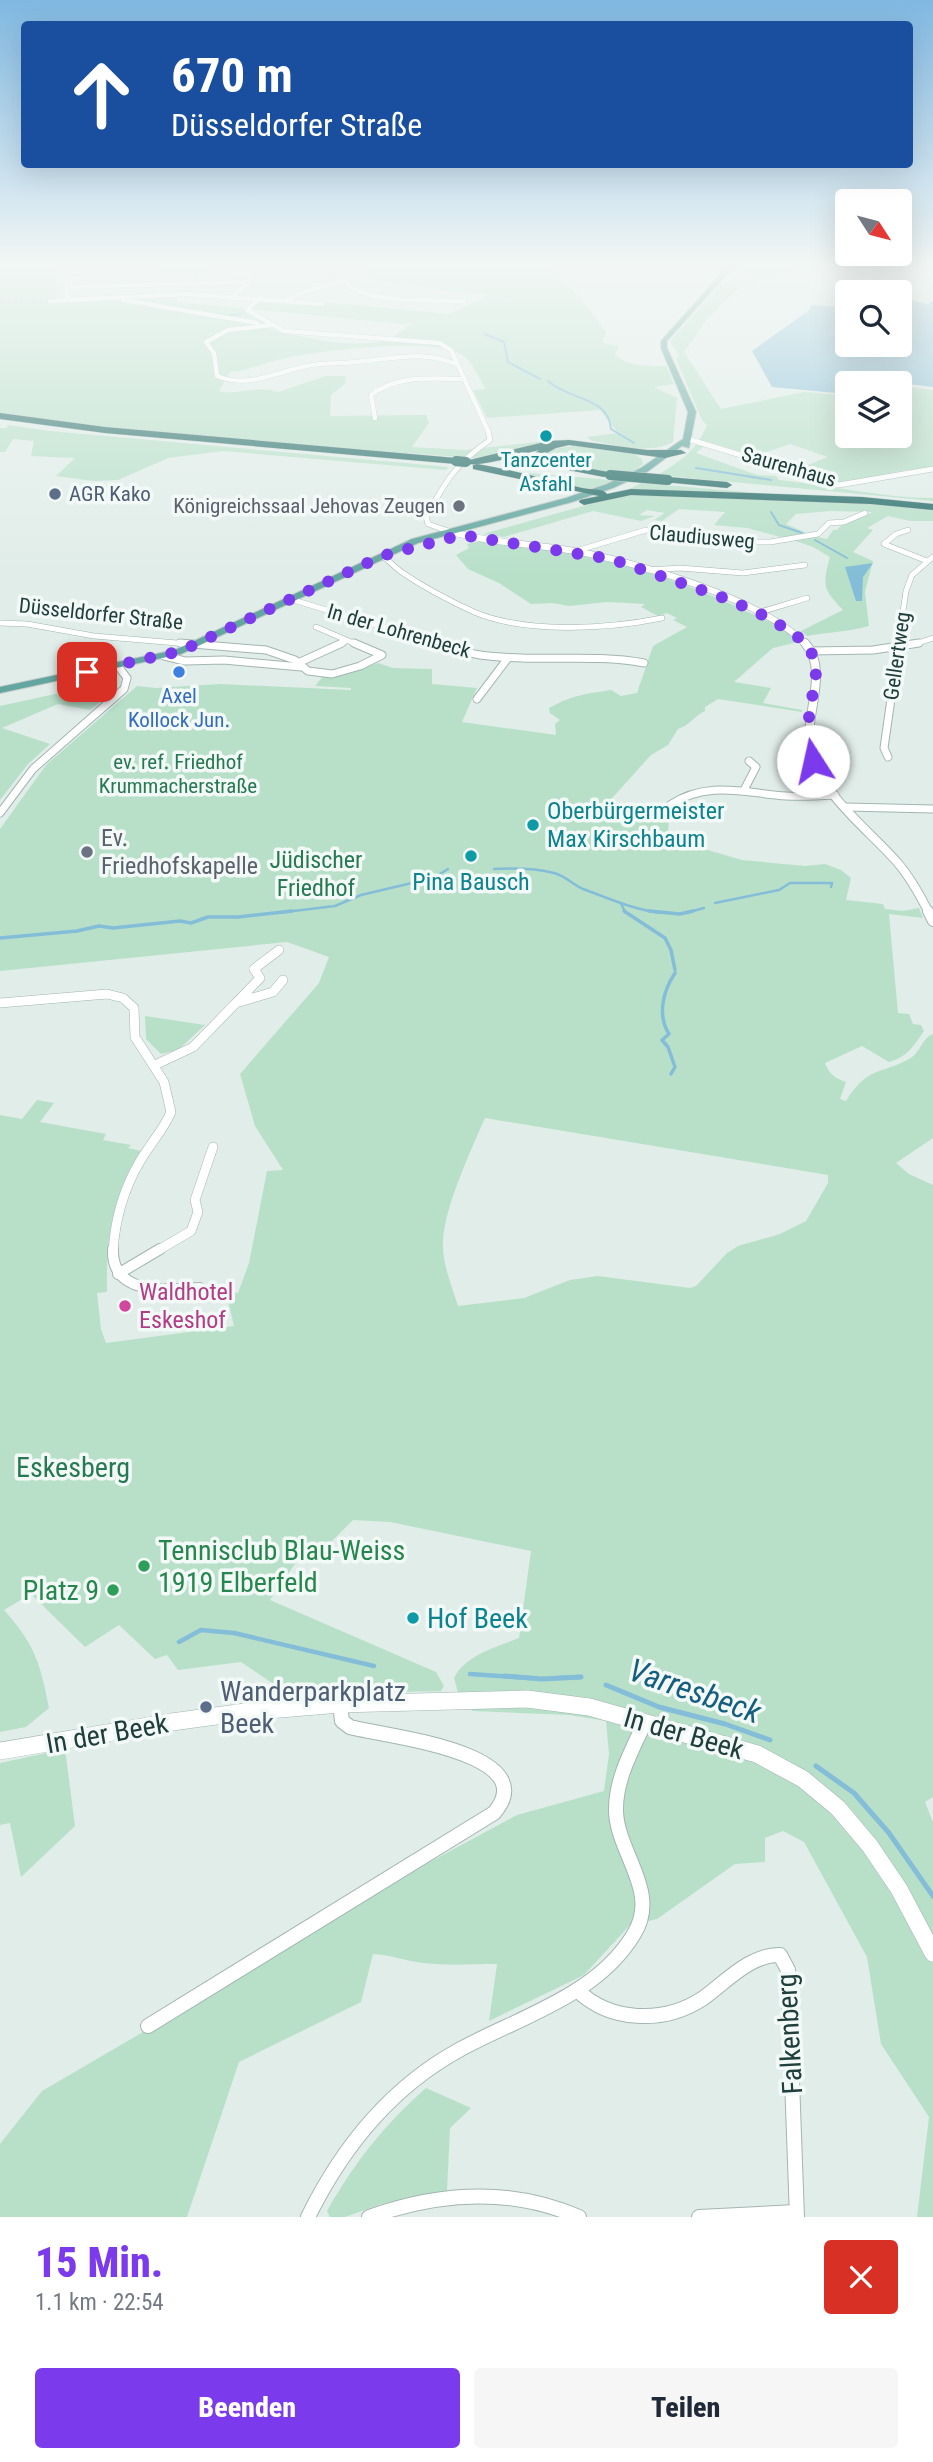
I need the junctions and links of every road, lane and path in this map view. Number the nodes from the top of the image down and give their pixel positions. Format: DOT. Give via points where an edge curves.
graph roads {
  1 [pos="216,367"];
  2 [pos="298,367"];
  3 [pos="459,367"];
  4 [pos="673,367"];
  5 [pos="466,379"];
  6 [pos="0,418"];
  7 [pos="375,418"];
  8 [pos="688,439"];
  9 [pos="679,449"];
  10 [pos="650,453"];
  11 [pos="668,459"];
  12 [pos="460,463"];
  13 [pos="653,464"];
  14 [pos="933,469"];
  15 [pos="606,475"];
  16 [pos="664,481"];
  17 [pos="560,484"];
  18 [pos="623,488"];
  19 [pos="592,493"];
  20 [pos="608,493"];
  21 [pos="569,500"];
  22 [pos="871,501"];
  23 [pos="584,502"];
  24 [pos="933,505"];
  25 [pos="865,513"];
  26 [pos="908,530"];
  27 [pos="456,533"];
  28 [pos="576,551"];
  29 [pos="382,556"];
  30 [pos="930,559"];
  31 [pos="800,561"];
  32 [pos="649,570"];
  33 [pos="807,598"];
  34 [pos="290,599"];
  35 [pos="757,612"];
  36 [pos="662,618"];
  37 [pos="0,623"];
  38 [pos="316,627"];
  39 [pos="933,638"];
  40 [pos="346,641"];
  41 [pos="198,643"];
  42 [pos="898,647"];
  43 [pos="811,650"];
  44 [pos="164,656"];
  45 [pos="508,657"];
  46 [pos="644,663"];
  47 [pos="299,665"];
  48 [pos="118,666"];
  49 [pos="0,690"];
  50 [pos="477,699"];
  51 [pos="888,757"];
  52 [pos="749,761"];
  53 [pos="744,790"];
  54 [pos="835,795"];
  55 [pos="670,805"];
  56 [pos="846,807"];
  57 [pos="933,809"];
  58 [pos="0,813"];
  59 [pos="930,909"];
  60 [pos="933,921"];
  61 [pos="279,950"];
  62 [pos="284,980"];
  63 [pos="0,1003"];
  64 [pos="236,1003"];
  65 [pos="155,1065"];
  66 [pos="213,1147"];
  67 [pos="118,1275"];
  68 [pos="200,1287"];
  69 [pos="340,1704"];
  70 [pos="645,1722"];
  71 [pos="0,1751"];
  72 [pos="933,1953"];
  73 [pos="577,1990"];
  74 [pos="148,2026"];
  75 [pos="796,2214"];
  76 [pos="308,2217"];
  77 [pos="369,2217"];
  78 [pos="579,2217"];
  79 [pos="699,2217"];
  1 -- 2 [label="street" via="217,376 231,381 252,381"];
  3 -- 5 [label="street"];
  4 -- 8 [label="main road" via="692,412"];
  5 -- 7 [label="street" via="379,388 371,395"];
  5 -- 27 [label="street" via="490,440 449,475 426,517 428,524"];
  6 -- 12 [label="highway" via="135,436"];
  8 -- 9 [label="main road"];
  8 -- 14 [label="street, Saurenhaus" via="839,485"];
  9 -- 10 [label="highway"];
  9 -- 11 [label="highway"];
  10 -- 11 [label="highway"];
  10 -- 12 [label="highway" via="567,442"];
  10 -- 13 [label="highway"];
  10 -- 15 [label="highway" via="574,444 547,447 540,453 549,463"];
  11 -- 13 [label="main road, Düsseldorfer Straße"];
  11 -- 18 [label="main road, Düsseldorfer Straße"];
  12 -- 15 [label="highway"];
  12 -- 17 [label="highway"];
  13 -- 18 [label="main road, Düsseldorfer Straße"];
  15 -- 16 [label="highway, bridge"];
  16 -- 22 [label="highway"];
  16 -- 24 [label="highway"];
  17 -- 19 [label="highway"];
  17 -- 21 [label="highway" via="572,492"];
  18 -- 19 [label="main road, Düsseldorfer Straße"];
  18 -- 20 [label="main road, Düsseldorfer Straße"];
  18 -- 22 [label="highway"];
  18 -- 23 [label="highway"];
  19 -- 20 [label="highway"];
  19 -- 21 [label="main road, Düsseldorfer Straße"];
  20 -- 23 [label="main road, Düsseldorfer Straße"];
  21 -- 27 [label="main road, Düsseldorfer Straße"];
  22 -- 24 [label="highway"];
  23 -- 27 [label="main road, Düsseldorfer Straße"];
  25 -- 28 [label="street, Claudiusweg" via="830,523 818,534 804,538 738,542 646,530"];
  26 -- 30 [label="street, Gellertweg" via="884,544"];
  27 -- 28 [label="street"];
  27 -- 29 [label="main road, Düsseldorfer Straße" via="415,541"];
  28 -- 32 [label="street"];
  29 -- 34 [label="main road, Düsseldorfer Straße"];
  29 -- 36 [label="street" via="403,573 495,619 544,625"];
  30 -- 42 [label="street, Gellertweg" via="908,583"];
  31 -- 32 [label="street" via="805,565 743,573"];
  32 -- 35 [label="street"];
  33 -- 35 [label="street"];
  34 -- 41 [label="main road, Düsseldorfer Straße"];
  34 -- 45 [label="street, In der Lohrenbeck" via="454,649"];
  35 -- 43 [label="street" via="792,632"];
  37 -- 41 [label="street, Düsseldorfer Straße"];
  38 -- 40 [label="street"];
  39 -- 42 [label="street"];
  40 -- 47 [label="street"];
  40 -- 47 [label="street" via="382,655 332,674"];
  41 -- 44 [label="main road, Düsseldorfer Straße"];
  41 -- 47 [label="street" via="266,650"];
  42 -- 43 [label="street"];
  42 -- 51 [label="street, Gellertweg" via="884,748"];
  43 -- 54 [label="street" via="816,673 808,746"];
  44 -- 47 [label="street" via="176,661 216,660 276,668"];
  44 -- 48 [label="main road, Düsseldorfer Straße"];
  45 -- 46 [label="street, In der Lohrenbeck" via="612,657"];
  45 -- 50 [label="street, In der Lohrenbeck"];
  48 -- 49 [label="main road, Düsseldorfer Straße"];
  48 -- 58 [label="street" via="127,678 124,689 40,761"];
  52 -- 53 [label="street" via="756,767"];
  53 -- 54 [label="street" via="786,796"];
  53 -- 55 [label="street" via="698,792"];
  54 -- 56 [label="street"];
  56 -- 57 [label="street"];
  56 -- 59 [label="street" via="897,862"];
  59 -- 60 [label="street"];
  61 -- 64 [label="street" via="254,969 260,978"];
  62 -- 64 [label="street" via="273,992"];
  63 -- 65 [label="street" via="87,994 119,997 133,1007 135,1037"];
  64 -- 65 [label="street" via="193,1046"];
  65 -- 67 [label="street" via="170,1100 170,1112 127,1188 117,1218 114,1266"];
  66 -- 67 [label="street" via="195,1200 198,1212 191,1231"];
  67 -- 68 [label="street" via="162,1290"];
  69 -- 70 [label="street, In der Beek" via="527,1699 589,1707"];
  69 -- 71 [label="street, In der Beek" via="172,1721"];
  69 -- 74 [label="street" via="342,1721 350,1727 450,1748 483,1763 503,1779 504,1800 487,1818"];
  70 -- 72 [label="street, In der Beek" via="757,1754 822,1793 883,1864"];
  70 -- 73 [label="street" via="621,1776 616,1814 618,1831 644,1894 642,1918 624,1947"];
  73 -- 75 [label="street, Falkenberg" via="603,2009 658,2015 695,2003 765,1954 780,1955 788,1970"];
  73 -- 76 [label="street" via="456,2052 397,2094 354,2140"];
  75 -- 79 [label="street"];
  77 -- 78 [label="street" via="443,2198 493,2197 523,2199"];
}
